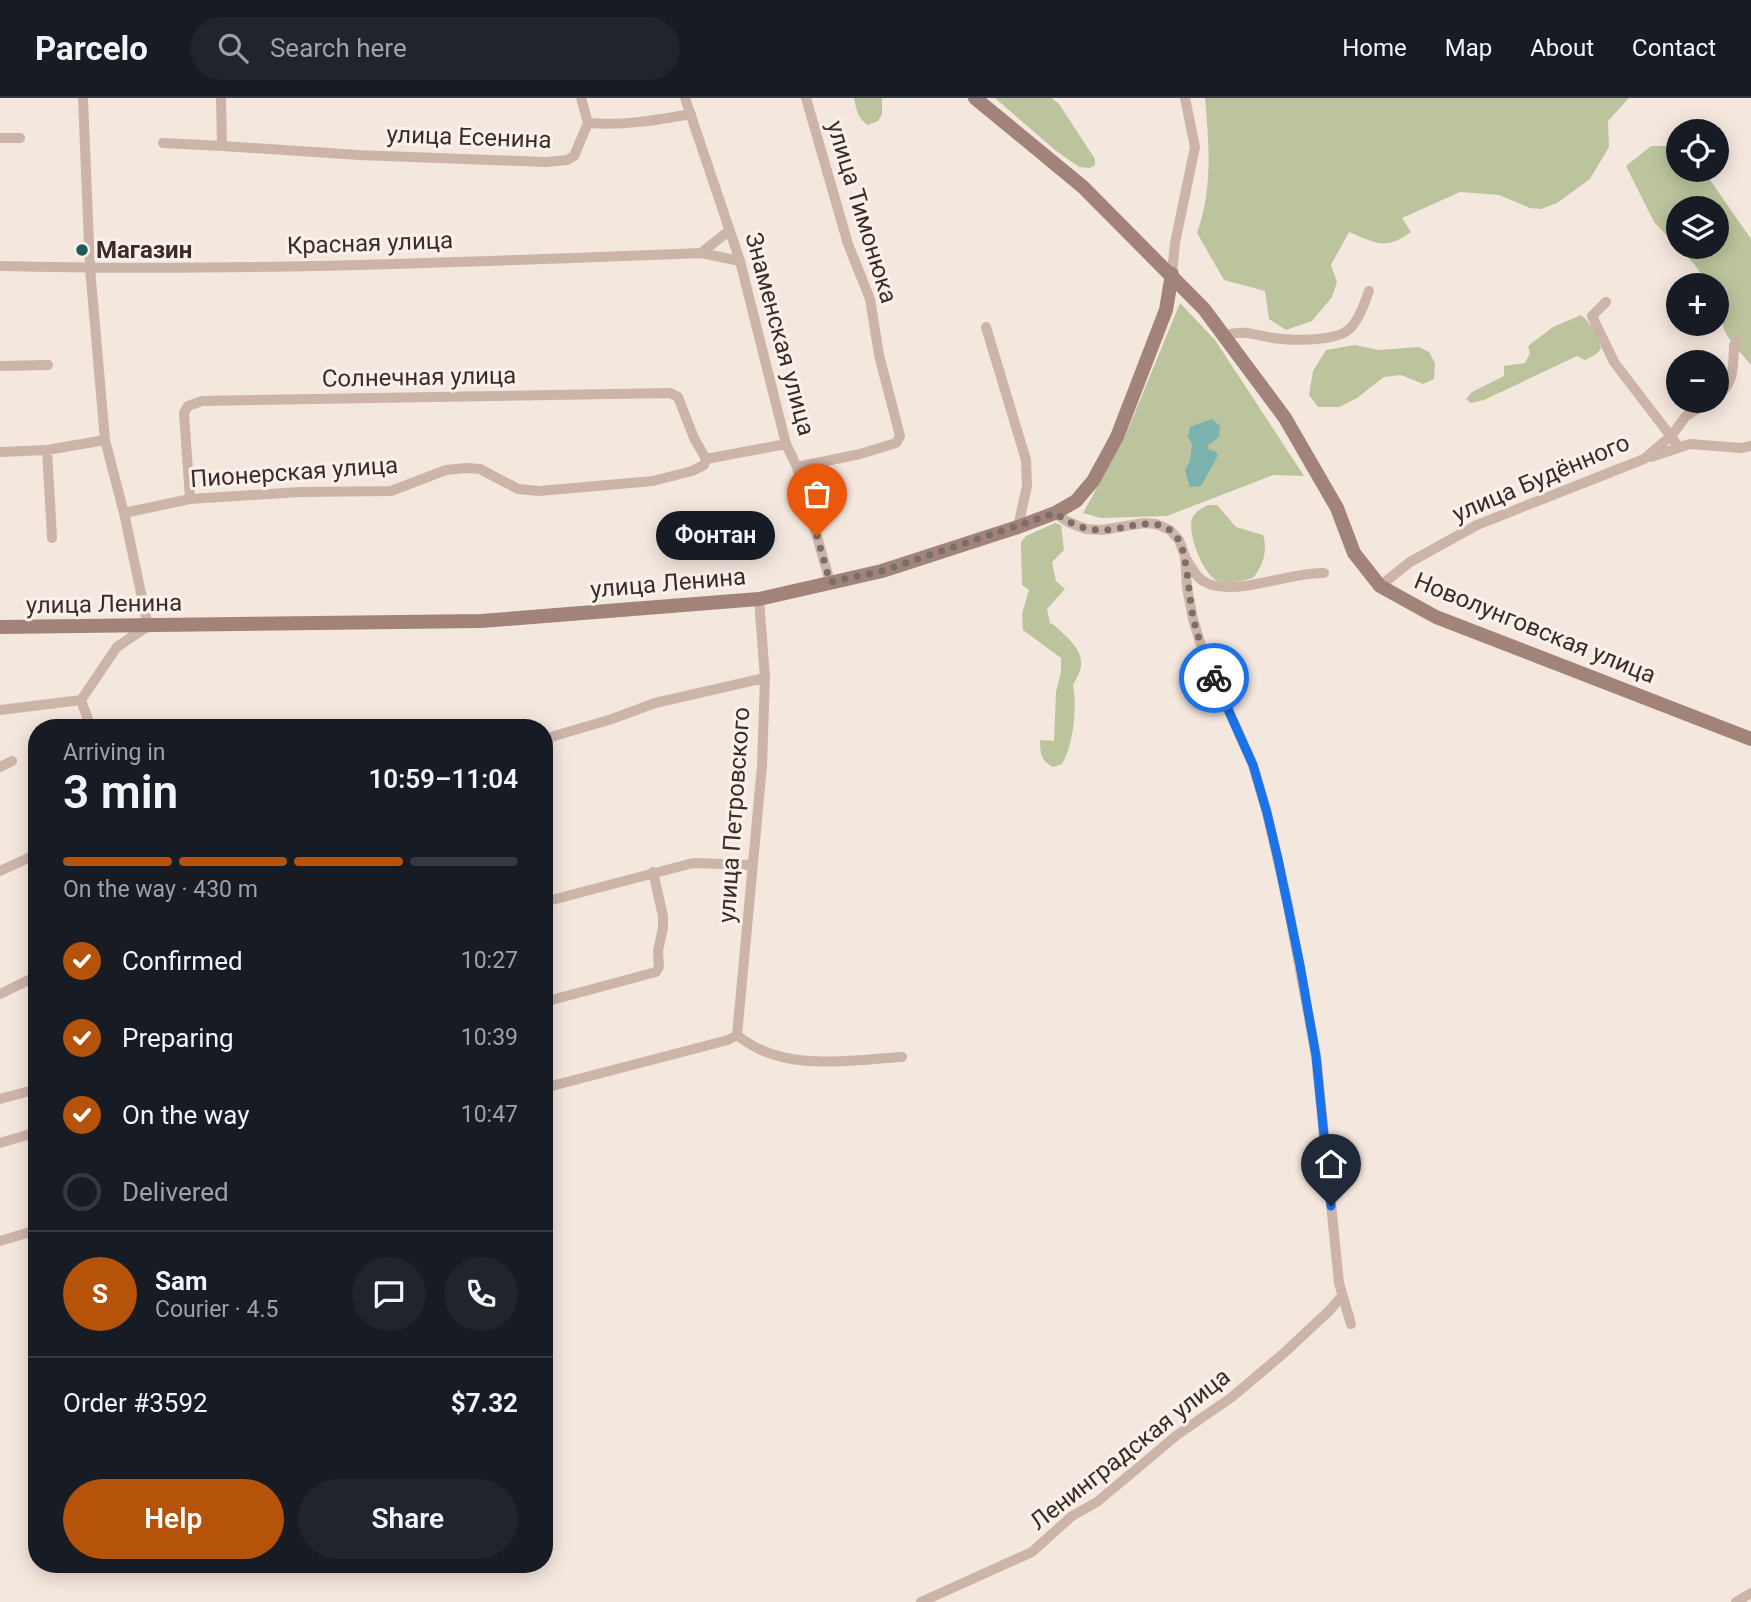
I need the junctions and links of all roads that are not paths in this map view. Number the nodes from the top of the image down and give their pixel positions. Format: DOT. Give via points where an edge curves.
graph roads {
  1 [pos="83,98"];
  2 [pos="221,98"];
  3 [pos="581,98"];
  4 [pos="685,98"];
  5 [pos="806,98"];
  6 [pos="975,98"];
  7 [pos="1185,98"];
  8 [pos="691,114"];
  9 [pos="588,123"];
  10 [pos="0,138"];
  11 [pos="20,138"];
  12 [pos="163,143"];
  13 [pos="222,146"];
  14 [pos="730,230"];
  15 [pos="701,253"];
  16 [pos="740,261"];
  17 [pos="0,266"];
  18 [pos="90,268"];
  19 [pos="1172,274"];
  20 [pos="1369,291"];
  21 [pos="1606,302"];
  22 [pos="986,327"];
  23 [pos="1226,335"];
  24 [pos="1737,342"];
  25 [pos="48,365"];
  26 [pos="0,366"];
  27 [pos="1729,385"];
  28 [pos="1691,413"];
  29 [pos="1672,435"];
  30 [pos="106,440"];
  31 [pos="786,444"];
  32 [pos="1751,446"];
  33 [pos="1679,447"];
  34 [pos="47,450"];
  35 [pos="0,452"];
  36 [pos="706,459"];
  37 [pos="1644,459"];
  38 [pos="797,467"];
  39 [pos="190,499"];
  40 [pos="124,513"];
  41 [pos="1055,513"];
  42 [pos="1018,527"];
  43 [pos="52,538"];
  44 [pos="1185,556"];
  45 [pos="1324,573"];
  46 [pos="1186,581"];
  47 [pos="830,582"];
  48 [pos="1202,582"];
  49 [pos="1380,586"];
  50 [pos="759,599"];
  51 [pos="148,626"];
  52 [pos="0,627"];
  53 [pos="765,678"];
  54 [pos="81,701"];
  55 [pos="0,710"];
  56 [pos="88,719"];
  57 [pos="553,736"];
  58 [pos="1751,739"];
  59 [pos="12,761"];
  60 [pos="0,767"];
  61 [pos="28,858"];
  62 [pos="752,865"];
  63 [pos="0,871"];
  64 [pos="653,872"];
  65 [pos="553,900"];
  66 [pos="28,980"];
  67 [pos="0,994"];
  68 [pos="553,1000"];
  69 [pos="737,1035"];
  70 [pos="902,1057"];
  71 [pos="553,1086"];
  72 [pos="28,1091"];
  73 [pos="0,1099"];
  74 [pos="28,1135"];
  75 [pos="0,1143"];
  76 [pos="28,1233"];
  77 [pos="0,1241"];
  78 [pos="1342,1296"];
  79 [pos="1351,1324"];
  80 [pos="1751,1593"];
  81 [pos="921,1602"];
  82 [pos="1736,1602"];
  1 -- 18 [label="street"];
  2 -- 13 [label="street"];
  3 -- 9 [label="street"];
  4 -- 8 [label="street, Знаменская улица"];
  5 -- 38 [label="street, улица Тимонюка" via="848,244 870,299 900,436 896,443 860,454"];
  6 -- 19 [label="street, Новолунговская улица" via="1083,187"];
  7 -- 19 [label="street" via="1195,147"];
  8 -- 9 [label="street, улица Есенина" via="653,121"];
  8 -- 14 [label="street, Знаменская улица"];
  9 -- 13 [label="street, улица Есенина" via="575,156 558,161"];
  10 -- 11 [label="street"];
  12 -- 13 [label="street, улица Есенина"];
  14 -- 15 [label="street"];
  14 -- 16 [label="street, Знаменская улица"];
  15 -- 16 [label="street, Красная улица"];
  15 -- 18 [label="street, Красная улица" via="336,267"];
  16 -- 31 [label="street, Знаменская улица"];
  17 -- 18 [label="street, Красная улица"];
  18 -- 30 [label="street"];
  19 -- 23 [label="street, Новолунговская улица"];
  19 -- 41 [label="street, улица Ленина" via="1166,310 1117,438 1093,481 1076,501"];
  20 -- 23 [label="street" via="1350,329 1334,336 1270,338 1249,331"];
  21 -- 29 [label="street" via="1592,316 1614,362"];
  22 -- 42 [label="street" via="1026,460 1027,486"];
  23 -- 49 [label="street, Новолунговская улица" via="1285,418 1337,508 1354,553"];
  24 -- 27 [label="street"];
  25 -- 26 [label="street"];
  28 -- 29 [label="street, улица Будённого"];
  29 -- 33 [label="street"];
  29 -- 37 [label="street, улица Будённого"];
  30 -- 34 [label="street"];
  30 -- 40 [label="street"];
  31 -- 36 [label="street, Пионерская улица"];
  31 -- 38 [label="street, Знаменская улица"];
  32 -- 33 [label="street"];
  33 -- 37 [label="street"];
  34 -- 35 [label="street"];
  34 -- 43 [label="street"];
  36 -- 39 [label="street, Пионерская улица" via="692,471 653,481 539,491 518,489 480,469 466,468 446,470 391,491"];
  36 -- 39 [label="street, Солнечная улица" via="678,397 670,393 202,401 188,406 184,413"];
  37 -- 49 [label="street, улица Будённого" via="1477,526 1410,562"];
  38 -- 47 [label="street, Знаменская улица"];
  39 -- 40 [label="street, Пионерская улица"];
  40 -- 51 [label="street"];
  41 -- 42 [label="street, улица Ленина"];
  41 -- 44 [label="street" via="1068,522 1102,530 1144,523 1163,526 1180,540"];
  42 -- 47 [label="street, улица Ленина" via="882,571"];
  44 -- 46 [label="street"];
  44 -- 48 [label="street"];
  45 -- 48 [label="street" via="1239,586"];
  46 -- 48 [label="street"];
  46 -- 78 [label="street" via="1204,655 1253,765 1285,891 1316,1056"];
  47 -- 50 [label="street, улица Ленина"];
  49 -- 58 [label="street, Новолунговская улица" via="1436,617"];
  50 -- 51 [label="street, улица Ленина" via="481,621"];
  50 -- 53 [label="street, улица Петровского"];
  51 -- 52 [label="street, улица Ленина"];
  51 -- 54 [label="street" via="117,647"];
  53 -- 57 [label="street" via="655,703"];
  53 -- 62 [label="street, улица Петровского"];
  54 -- 55 [label="street"];
  54 -- 56 [label="street"];
  59 -- 60 [label="street"];
  61 -- 63 [label="street"];
  62 -- 64 [label="street" via="693,863"];
  62 -- 69 [label="street, улица Петровского"];
  64 -- 65 [label="street"];
  64 -- 68 [label="street" via="663,916 656,972"];
  66 -- 67 [label="street"];
  69 -- 70 [label="street" via="779,1058"];
  69 -- 71 [label="street"];
  72 -- 73 [label="street"];
  74 -- 75 [label="street"];
  76 -- 77 [label="street"];
  78 -- 79 [label="street"];
  78 -- 81 [label="street, Ленинградская улица" via="1232,1397 1177,1435 1097,1502 1072,1516 1032,1552"];
  80 -- 82 [label="street"];
}
